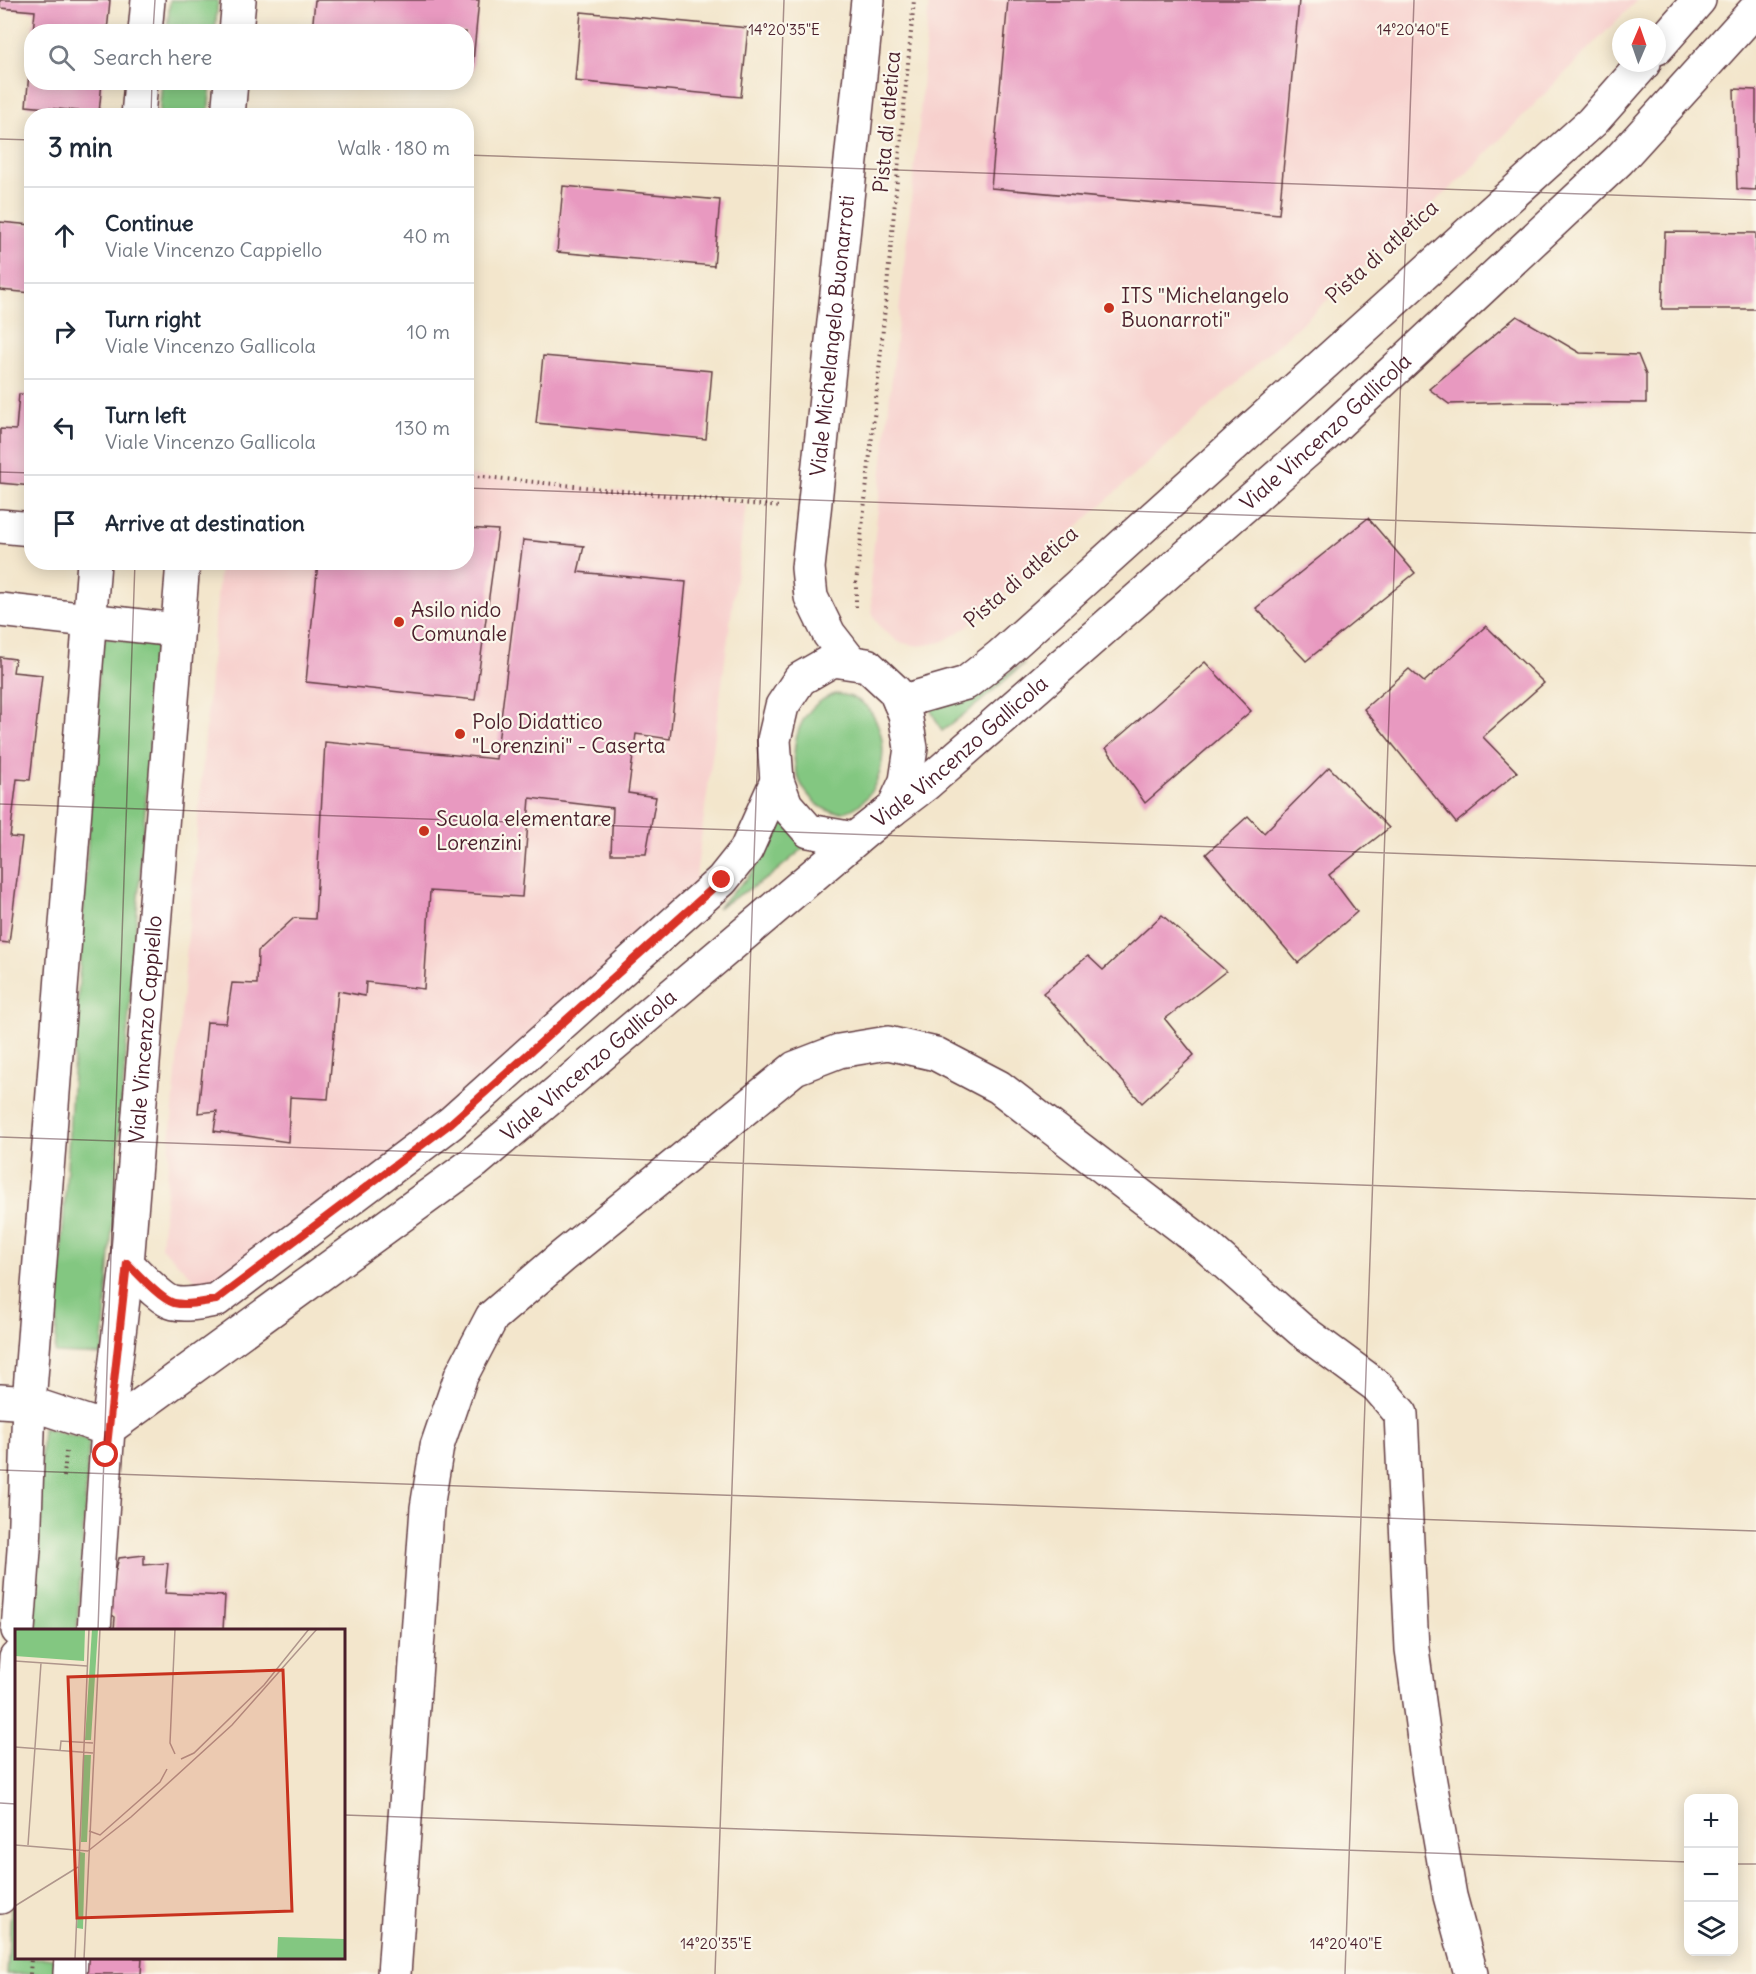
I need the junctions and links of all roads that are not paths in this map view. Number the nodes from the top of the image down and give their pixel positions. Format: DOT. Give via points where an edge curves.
graph roads {
  1 [pos="148,0"];
  2 [pos="239,0"];
  3 [pos="867,0"];
  4 [pos="1700,0"];
  5 [pos="1756,9"];
  6 [pos="146,24"];
  7 [pos="237,24"];
  8 [pos="1666,38"];
  9 [pos="1636,72"];
  10 [pos="140,90"];
  11 [pos="230,90"];
  12 [pos="139,108"];
  13 [pos="229,108"];
  14 [pos="0,526"];
  15 [pos="24,528"];
  16 [pos="93,570"];
  17 [pos="182,570"];
  18 [pos="0,610"];
  19 [pos="89,620"];
  20 [pos="176,630"];
  21 [pos="850,662"];
  22 [pos="900,702"];
  23 [pos="777,781"];
  24 [pos="876,822"];
  25 [pos="127,1263"];
  26 [pos="15,1402"];
  27 [pos="108,1429"];
  28 [pos="12,1554"];
  29 [pos="18,1629"];
  30 [pos="94,1629"];
  31 [pos="15,1673"];
  32 [pos="0,1898"];
  33 [pos="71,1959"];
  34 [pos="70,1974"];
  35 [pos="394,1974"];
  36 [pos="1471,1974"];
  1 -- 6 [label="street"];
  2 -- 7 [label="street"];
  3 -- 21 [label="street, Viale Michelangelo Buonarroti" via="808,568 811,597 828,634"];
  4 -- 8 [label="street"];
  5 -- 24 [label="street, Viale Vincenzo Gallicola" via="1618,160 1323,437 926,784"];
  9 -- 22 [label="street" via="1592,122 1000,657 966,683"];
  10 -- 12 [label="street"];
  11 -- 13 [label="street"];
  14 -- 15 [label="street"];
  16 -- 19 [label="street"];
  17 -- 20 [label="street, Viale Vincenzo Cappiello"];
  18 -- 19 [label="street"];
  19 -- 20 [label="street"];
  19 -- 26 [label="street"];
  20 -- 25 [label="street, Viale Vincenzo Cappiello"];
  21 -- 22 [label="street, Viale Michelangelo Buonarroti" via="867,665 895,691"];
  21 -- 23 [label="street, Viale Michelangelo Buonarroti" via="833,660 800,679 782,706 774,740"];
  22 -- 24 [label="street, Viale Michelangelo Buonarroti" via="911,748 906,781 893,809"];
  23 -- 24 [label="street, Viale Michelangelo Buonarroti" via="786,805 809,831 854,839"];
  23 -- 25 [label="street" via="746,850 722,880 451,1123 216,1300 172,1303"];
  24 -- 27 [label="street, Viale Vincenzo Gallicola" via="475,1162"];
  25 -- 27 [label="street, Viale Vincenzo Cappiello"];
  26 -- 27 [label="street"];
  26 -- 28 [label="street"];
  27 -- 30 [label="street, Viale Vincenzo Cappiello"];
  28 -- 29 [label="street"];
  31 -- 32 [label="street"];
  33 -- 34 [label="street"];
  35 -- 36 [label="street" via="427,1508 436,1446 461,1376 492,1317 795,1068 839,1050 888,1043 936,1054 999,1087 1205,1245 1301,1330 1377,1386 1401,1414 1412,1649 1450,1896"];
}
